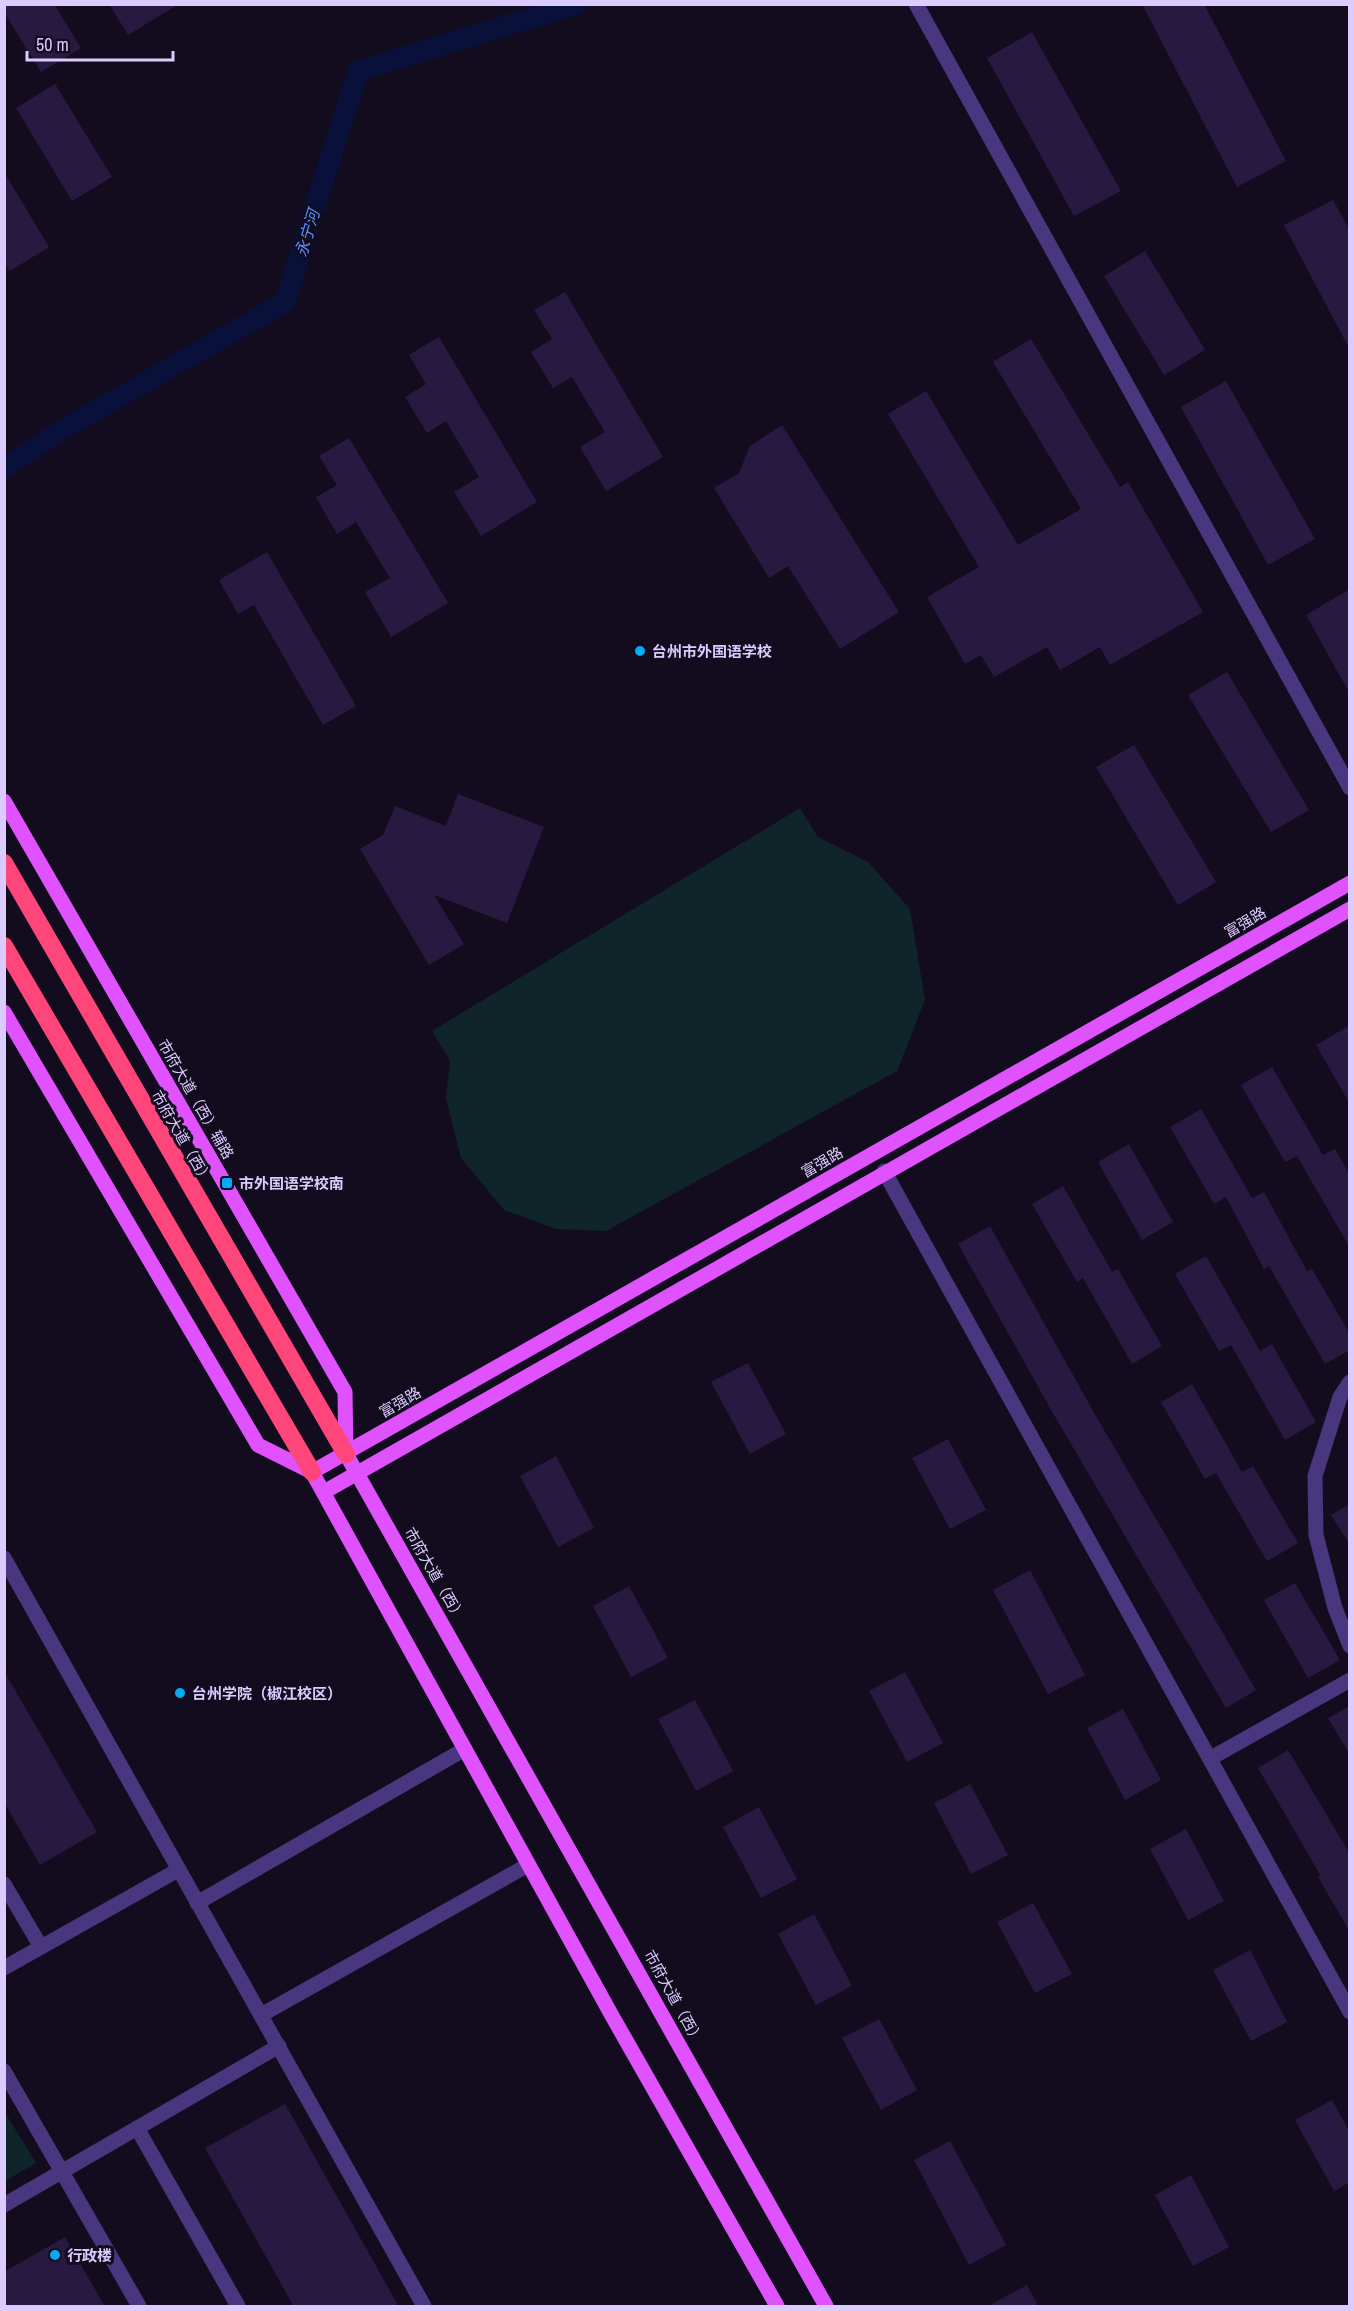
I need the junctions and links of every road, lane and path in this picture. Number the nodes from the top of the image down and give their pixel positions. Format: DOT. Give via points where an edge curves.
graph roads {
  1 [pos="916,4"];
  2 [pos="1350,788"];
  3 [pos="4,801"];
  4 [pos="4,863"];
  5 [pos="1350,883"];
  6 [pos="1350,909"];
  7 [pos="4,945"];
  8 [pos="4,1012"];
  9 [pos="884,1171"];
  10 [pos="1350,1382"];
  11 [pos="345,1454"];
  12 [pos="312,1472"];
  13 [pos="357,1473"];
  14 [pos="324,1492"];
  15 [pos="4,1558"];
  16 [pos="1350,1646"];
  17 [pos="1350,1680"];
  18 [pos="465,1749"];
  19 [pos="1211,1758"];
  20 [pos="528,1864"];
  21 [pos="178,1870"];
  22 [pos="4,1884"];
  23 [pos="197,1903"];
  24 [pos="41,1947"];
  25 [pos="4,1968"];
  26 [pos="1350,2012"];
  27 [pos="261,2015"];
  28 [pos="279,2046"];
  29 [pos="4,2070"];
  30 [pos="137,2127"];
  31 [pos="64,2171"];
  32 [pos="4,2205"];
  33 [pos="139,2307"];
  34 [pos="238,2307"];
  35 [pos="424,2307"];
  36 [pos="777,2307"];
  37 [pos="826,2307"];
  1 -- 2 [label="street"];
  3 -- 11 [label="main road, 市府大道（西）辅路" via="345,1392"];
  4 -- 11 [label="highway, 市府大道（西）"];
  5 -- 11 [label="main road, 富强路"];
  6 -- 9 [label="main road"];
  7 -- 12 [label="highway"];
  8 -- 12 [label="main road" via="258,1445"];
  9 -- 13 [label="main road"];
  9 -- 19 [label="street"];
  10 -- 16 [label="street" via="1340,1397 1316,1476 1316,1535 1335,1608"];
  11 -- 12 [label="main road, 富强路"];
  11 -- 13 [label="main road, 市府大道（西）"];
  12 -- 14 [label="main road"];
  13 -- 14 [label="main road"];
  13 -- 37 [label="main road, 市府大道（西）"];
  14 -- 18 [label="main road"];
  15 -- 21 [label="street"];
  17 -- 19 [label="street"];
  18 -- 20 [label="main road"];
  18 -- 23 [label="street"];
  19 -- 26 [label="street"];
  20 -- 27 [label="street"];
  20 -- 36 [label="main road"];
  21 -- 23 [label="street"];
  21 -- 24 [label="street"];
  22 -- 24 [label="street"];
  23 -- 27 [label="street"];
  24 -- 25 [label="street"];
  27 -- 28 [label="street"];
  28 -- 30 [label="street"];
  28 -- 35 [label="street"];
  29 -- 31 [label="street"];
  30 -- 31 [label="street"];
  30 -- 34 [label="street"];
  31 -- 32 [label="street"];
  31 -- 33 [label="street"];
}
